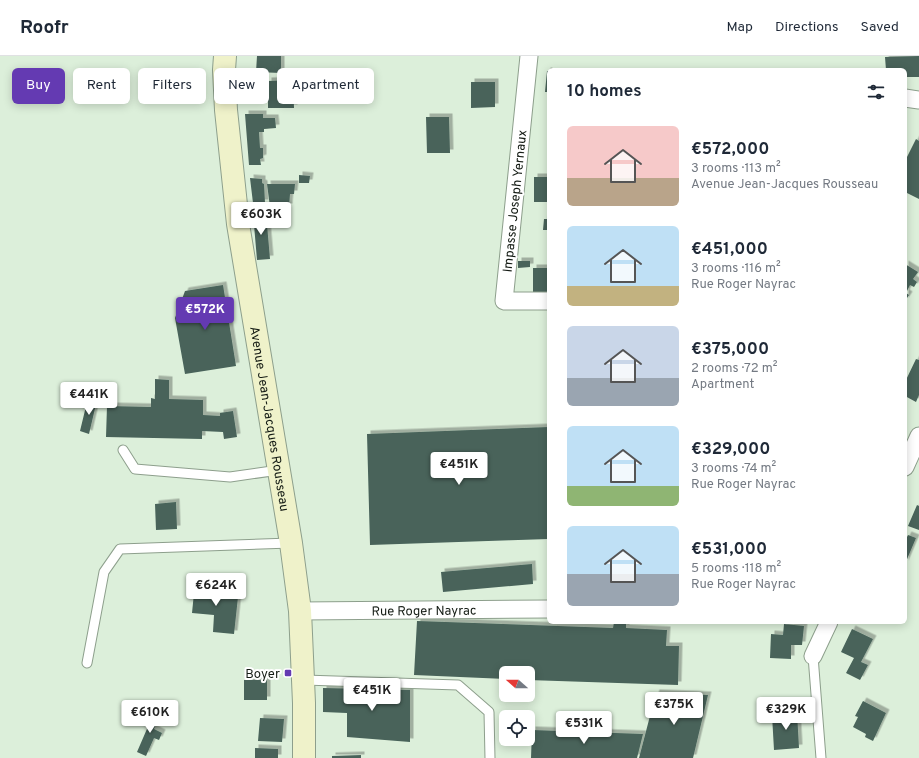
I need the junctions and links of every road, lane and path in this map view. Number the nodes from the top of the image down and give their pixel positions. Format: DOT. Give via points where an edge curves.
graph roads {
  1 [pos="225,56"];
  2 [pos="529,56"];
  3 [pos="907,98"];
  4 [pos="919,100"];
  5 [pos="547,301"];
  6 [pos="919,436"];
  7 [pos="123,450"];
  8 [pos="907,462"];
  9 [pos="279,470"];
  10 [pos="291,543"];
  11 [pos="547,609"];
  12 [pos="300,611"];
  13 [pos="828,624"];
  14 [pos="813,656"];
  15 [pos="87,663"];
  16 [pos="304,680"];
  17 [pos="304,758"];
  18 [pos="490,758"];
  19 [pos="821,758"];
  1 -- 9 [label="main road, Avenue Jean-Jacques Rousseau" via="226,110 238,224"];
  2 -- 5 [label="street, Impasse Joseph Yernaux" via="504,301"];
  3 -- 4 [label="street"];
  6 -- 8 [label="street"];
  7 -- 9 [label="lane" via="135,469 230,477"];
  9 -- 10 [label="main road, Avenue Jean-Jacques Rousseau"];
  10 -- 12 [label="main road, Avenue Jean-Jacques Rousseau"];
  10 -- 15 [label="lane" via="120,549 104,572"];
  11 -- 12 [label="street, Rue Roger Nayrac"];
  12 -- 16 [label="main road, Avenue Jean-Jacques Rousseau"];
  13 -- 14 [label="street"];
  14 -- 19 [label="lane"];
  16 -- 17 [label="main road, Avenue Jean-Jacques Rousseau"];
  16 -- 18 [label="lane" via="458,685 489,712"];
}
